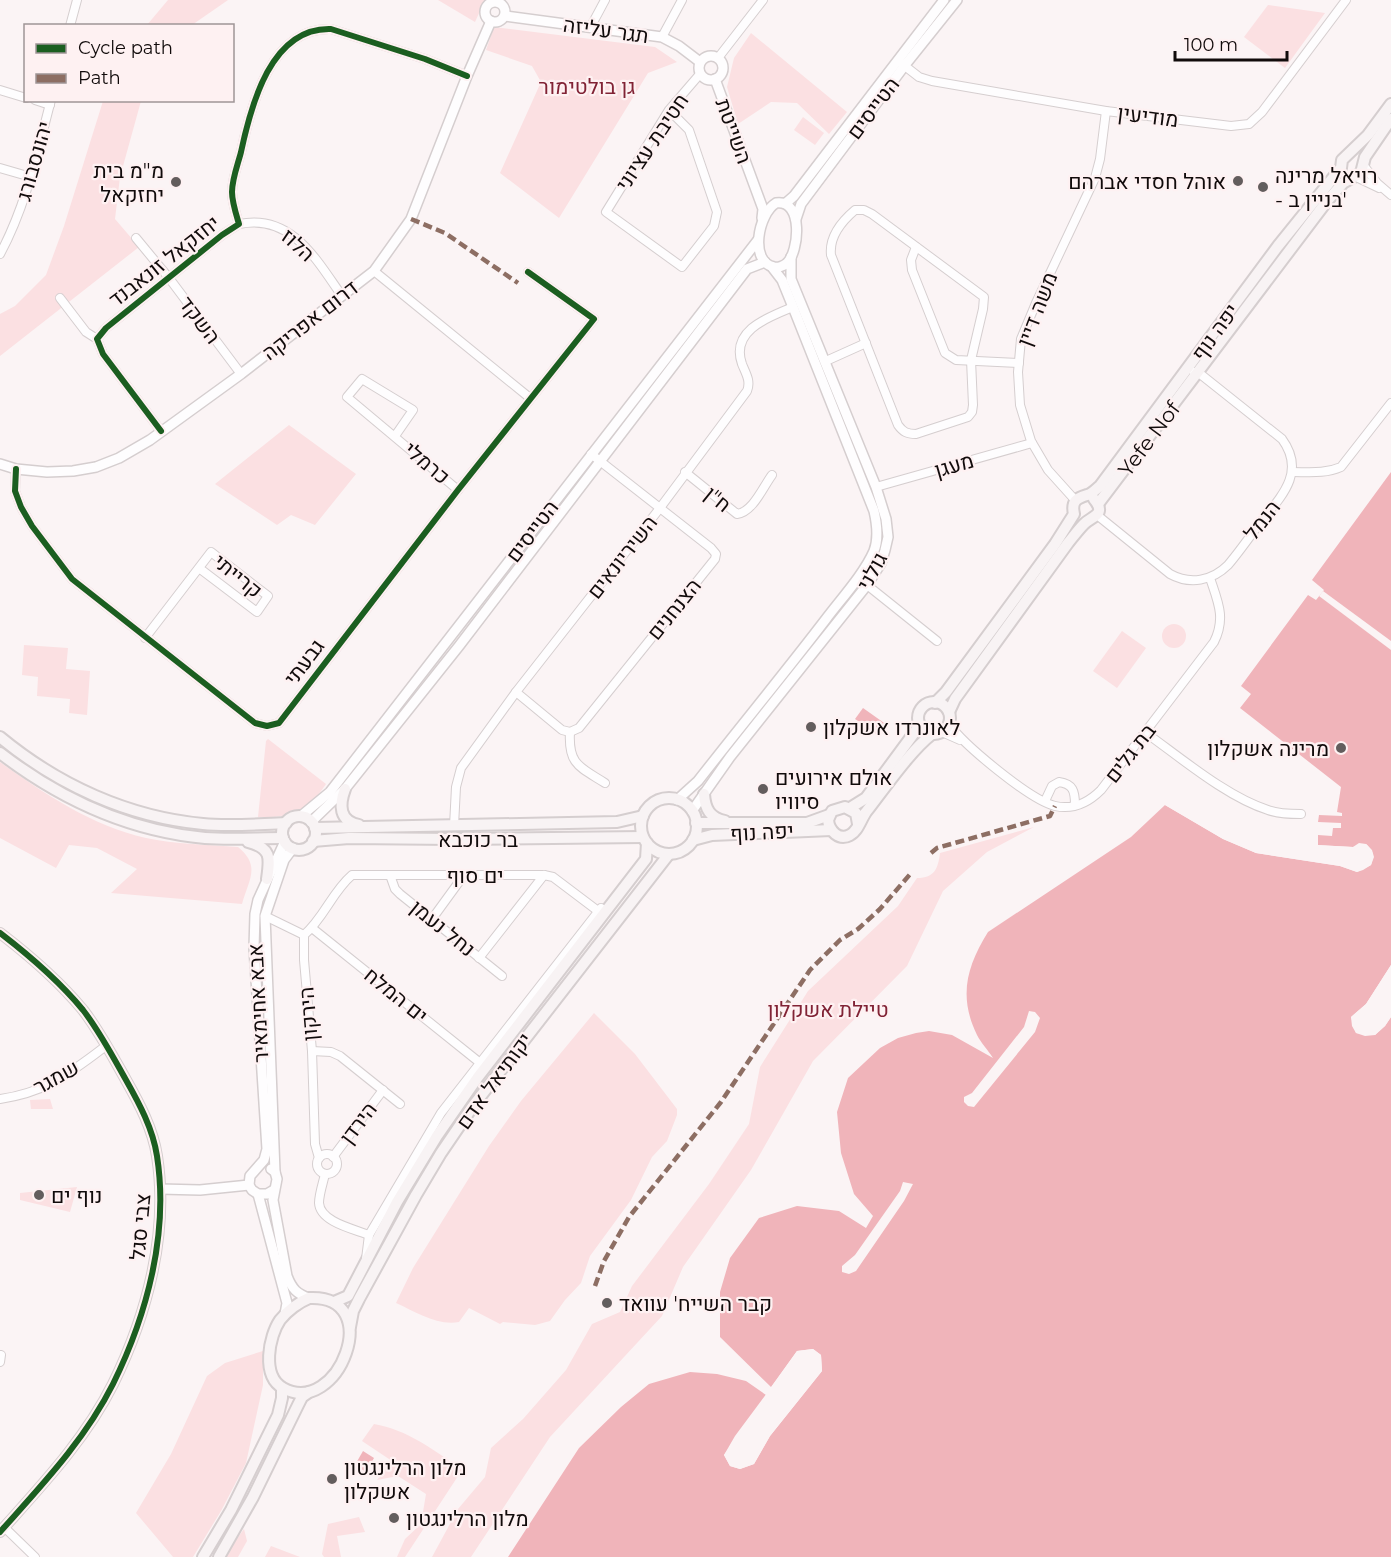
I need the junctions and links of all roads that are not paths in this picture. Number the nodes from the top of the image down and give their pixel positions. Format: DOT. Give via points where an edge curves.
graph roads {
  1 [pos="77,0"];
  2 [pos="605,0"];
  3 [pos="682,0"];
  4 [pos="763,0"];
  5 [pos="944,0"];
  6 [pos="957,0"];
  7 [pos="1346,0"];
  8 [pos="500,1"];
  9 [pos="505,16"];
  10 [pos="491,21"];
  11 [pos="71,24"];
  12 [pos="590,28"];
  13 [pos="662,37"];
  14 [pos="718,58"];
  15 [pos="700,62"];
  16 [pos="901,63"];
  17 [pos="700,74"];
  18 [pos="467,76"];
  19 [pos="715,79"];
  20 [pos="0,90"];
  21 [pos="24,97"];
  22 [pos="50,103"];
  23 [pos="1391,104"];
  24 [pos="669,110"];
  25 [pos="1106,111"];
  26 [pos="1391,119"];
  27 [pos="1348,156"];
  28 [pos="1363,164"];
  29 [pos="0,168"];
  30 [pos="1341,168"];
  31 [pos="31,177"];
  32 [pos="1353,177"];
  33 [pos="753,183"];
  34 [pos="1388,193"];
  35 [pos="776,203"];
  36 [pos="786,203"];
  37 [pos="796,219"];
  38 [pos="762,221"];
  39 [pos="239,224"];
  40 [pos="136,238"];
  41 [pos="758,240"];
  42 [pos="916,247"];
  43 [pos="0,254"];
  44 [pos="790,257"];
  45 [pos="769,264"];
  46 [pos="374,271"];
  47 [pos="528,272"];
  48 [pos="169,278"];
  49 [pos="342,296"];
  50 [pos="60,298"];
  51 [pos="793,307"];
  52 [pos="97,339"];
  53 [pos="866,343"];
  54 [pos="971,360"];
  55 [pos="826,361"];
  56 [pos="1019,363"];
  57 [pos="1198,373"];
  58 [pos="240,374"];
  59 [pos="1184,374"];
  60 [pos="530,398"];
  61 [pos="1391,403"];
  62 [pos="161,431"];
  63 [pos="395,436"];
  64 [pos="1032,443"];
  65 [pos="591,454"];
  66 [pos="599,461"];
  67 [pos="0,464"];
  68 [pos="16,469"];
  69 [pos="686,472"];
  70 [pos="1292,472"];
  71 [pos="772,475"];
  72 [pos="876,487"];
  73 [pos="458,490"];
  74 [pos="1089,496"];
  75 [pos="1075,500"];
  76 [pos="660,508"];
  77 [pos="1097,510"];
  78 [pos="1074,514"];
  79 [pos="1086,521"];
  80 [pos="199,568"];
  81 [pos="1210,578"];
  82 [pos="867,585"];
  83 [pos="145,638"];
  84 [pos="937,641"];
  85 [pos="516,692"];
  86 [pos="935,703"];
  87 [pos="949,712"];
  88 [pos="920,725"];
  89 [pos="941,730"];
  90 [pos="570,732"];
  91 [pos="1146,733"];
  92 [pos="0,737"];
  93 [pos="0,753"];
  94 [pos="604,783"];
  95 [pos="345,789"];
  96 [pos="704,794"];
  97 [pos="677,800"];
  98 [pos="1045,801"];
  99 [pos="1075,805"];
  100 [pos="850,808"];
  101 [pos="692,811"];
  102 [pos="1301,814"];
  103 [pos="830,815"];
  104 [pos="643,816"];
  105 [pos="309,822"];
  106 [pos="286,823"];
  107 [pos="696,823"];
  108 [pos="741,824"];
  109 [pos="858,824"];
  110 [pos="454,826"];
  111 [pos="377,828"];
  112 [pos="831,830"];
  113 [pos="227,839"];
  114 [pos="645,840"];
  115 [pos="693,840"];
  116 [pos="313,841"];
  117 [pos="287,842"];
  118 [pos="669,854"];
  119 [pos="390,875"];
  120 [pos="465,875"];
  121 [pos="544,875"];
  122 [pos="267,879"];
  123 [pos="619,895"];
  124 [pos="598,911"];
  125 [pos="265,916"];
  126 [pos="432,919"];
  127 [pos="312,928"];
  128 [pos="0,933"];
  129 [pos="304,935"];
  130 [pos="479,958"];
  131 [pos="502,976"];
  132 [pos="106,1046"];
  133 [pos="312,1051"];
  134 [pos="479,1062"];
  135 [pos="383,1090"];
  136 [pos="0,1099"];
  137 [pos="400,1104"];
  138 [pos="333,1157"];
  139 [pos="319,1158"];
  140 [pos="257,1168"];
  141 [pos="274,1172"];
  142 [pos="325,1174"];
  143 [pos="249,1185"];
  144 [pos="160,1189"];
  145 [pos="274,1190"];
  146 [pos="258,1194"];
  147 [pos="369,1235"];
  148 [pos="366,1262"];
  149 [pos="309,1298"];
  150 [pos="334,1302"];
  151 [pos="285,1314"];
  152 [pos="350,1327"];
  153 [pos="282,1388"];
  154 [pos="309,1392"];
  155 [pos="2,1530"];
  156 [pos="35,1557"];
  157 [pos="203,1557"];
  158 [pos="219,1557"];
  1 -- 11 [label="street"];
  2 -- 12 [label="street"];
  3 -- 13 [label="street"];
  4 -- 14 [label="street"];
  5 -- 16 [label="street, הטייסים"];
  6 -- 16 [label="street, הטייסים"];
  7 -- 25 [label="street, מודיעין" via="1262,112 1248,124 1231,126"];
  8 -- 9 [label="street"];
  8 -- 10 [label="street" via="490,2 486,7 485,14"];
  9 -- 10 [label="street" via="500,21"];
  9 -- 12 [label="street, תגר עליזה"];
  10 -- 18 [label="street, דרום אפריקה"];
  12 -- 13 [label="street, תגר עליזה"];
  13 -- 15 [label="street, תגר עליזה"];
  14 -- 15 [label="street" via="708,57"];
  14 -- 19 [label="street" via="722,71"];
  15 -- 17 [label="street"];
  16 -- 25 [label="street, מודיעין" via="919,77 932,81"];
  16 -- 36 [label="street, הטייסים"];
  16 -- 37 [label="street, הטייסים" via="801,204"];
  17 -- 19 [label="street" via="708,80"];
  17 -- 24 [label="street, חטיבת עציוני"];
  18 -- 39 [label="street, יחזקאל זונאבנד" via="331,29 315,28 302,34 268,70 248,120 232,192"];
  18 -- 46 [label="street, דרום אפריקה" via="411,219"];
  19 -- 33 [label="street, השייטת"];
  20 -- 21 [label="street"];
  22 -- 31 [label="street, יהונסבורג"];
  23 -- 27 [label="main road"];
  24 -- 24 [label="street, חטיבת עציוני" via="606,212 682,267 714,226 717,212 689,130"];
  25 -- 56 [label="street, משה דיין" via="1095,178 1032,312 1021,339"];
  26 -- 28 [label="main road"];
  27 -- 28 [label="main road" via="1359,157"];
  27 -- 30 [label="main road" via="1342,160"];
  28 -- 32 [label="main road" via="1361,173"];
  28 -- 34 [label="street"];
  29 -- 31 [label="street"];
  30 -- 32 [label="main road"];
  30 -- 59 [label="main road, יפה נוף"];
  31 -- 43 [label="street, יהונסבורג" via="13,230"];
  32 -- 34 [label="street"];
  32 -- 57 [label="main road, יפה נוף" via="1328,201"];
  33 -- 35 [label="street, השייטת" via="762,196"];
  33 -- 38 [label="street, השייטת" via="763,209"];
  35 -- 36 [label="street"];
  35 -- 38 [label="street" via="768,208"];
  36 -- 37 [label="street"];
  37 -- 44 [label="street, הטייסים"];
  38 -- 41 [label="street"];
  39 -- 48 [label="street, יחזקאל זונאבנד"];
  39 -- 49 [label="street, הלוז" via="267,223 289,232 312,254"];
  40 -- 48 [label="street, השקד"];
  41 -- 45 [label="street, גולני"];
  41 -- 65 [label="street, הטייסים"];
  42 -- 53 [label="street" via="864,210 855,210 832,238 831,255"];
  42 -- 54 [label="street" via="912,270 945,353 956,360"];
  42 -- 54 [label="street" via="984,297"];
  44 -- 45 [label="street, הטייסים" via="780,267"];
  44 -- 55 [label="street, גולני" via="791,279"];
  45 -- 51 [label="street, גולני" via="782,280"];
  45 -- 66 [label="street, הטייסים" via="747,268"];
  46 -- 49 [label="street, דרום אפריקה"];
  46 -- 60 [label="street"];
  47 -- 60 [label="street, גבעתי" via="594,319"];
  48 -- 52 [label="street, יחזקאל זונאבנד"];
  48 -- 58 [label="street, השקד"];
  49 -- 58 [label="street, דרום אפריקה"];
  50 -- 52 [label="street" via="86,332"];
  51 -- 69 [label="street, השיריונאים" via="762,321 742,338 739,350 748,379 747,391"];
  51 -- 97 [label="street, גולני" via="874,511 875,550 698,781"];
  52 -- 62 [label="street" via="103,354"];
  53 -- 54 [label="street" via="898,425 910,434 968,417 972,412"];
  53 -- 55 [label="street"];
  54 -- 56 [label="street"];
  55 -- 72 [label="street, גולני"];
  56 -- 64 [label="street, משה דיין" via="1020,405"];
  57 -- 59 [label="street"];
  57 -- 70 [label="street" via="1282,439 1290,453"];
  57 -- 77 [label="main road, Yefe Nof"];
  58 -- 62 [label="street, דרום אפריקה"];
  59 -- 74 [label="main road, יפה נוף"];
  60 -- 73 [label="street, גבעתי"];
  61 -- 70 [label="street" via="1341,467"];
  62 -- 68 [label="street, דרום אפריקה" via="119,458 96,467 47,472"];
  63 -- 63 [label="street, כרמלי" via="413,410 362,379 347,397"];
  63 -- 73 [label="street, כרמלי"];
  64 -- 72 [label="street, מעגן"];
  64 -- 75 [label="street, משה דיין" via="1048,470"];
  65 -- 66 [label="street, הצנחנים"];
  65 -- 105 [label="street, הטייסים"];
  66 -- 76 [label="street, הצנחנים"];
  66 -- 95 [label="street, הטייסים"];
  67 -- 68 [label="street, דרום אפריקה"];
  68 -- 83 [label="street, גבעתי" via="15,491 21,507 72,579"];
  69 -- 71 [label="street, ח\"ן" via="737,514 744,513"];
  69 -- 76 [label="street, השיריונאים"];
  70 -- 81 [label="street, הנמל" via="1285,491 1234,558"];
  72 -- 82 [label="street, גולני" via="888,537 881,563"];
  73 -- 83 [label="street, גבעתי" via="279,723 255,723"];
  74 -- 75 [label="main road"];
  74 -- 77 [label="main road" via="1095,499"];
  75 -- 78 [label="main road"];
  76 -- 85 [label="street, השיריונאים"];
  76 -- 90 [label="street, הצנחנים" via="711,548 715,559 579,728"];
  77 -- 79 [label="main road"];
  77 -- 81 [label="street" via="1170,574 1192,580"];
  78 -- 79 [label="main road"];
  78 -- 86 [label="main road"];
  79 -- 87 [label="main road"];
  80 -- 80 [label="street, קרייתי" via="257,612 268,596 211,552"];
  80 -- 83 [label="street, קרייתי"];
  81 -- 91 [label="street, בת גלים" via="1220,610 1219,633"];
  82 -- 84 [label="street"];
  82 -- 96 [label="street, גולני"];
  85 -- 90 [label="street" via="562,730"];
  85 -- 110 [label="street, השיריונאים" via="461,768"];
  86 -- 87 [label="main road"];
  86 -- 88 [label="main road" via="921,710"];
  87 -- 89 [label="main road"];
  88 -- 89 [label="main road" via="923,729"];
  88 -- 100 [label="main road" via="866,798"];
  89 -- 98 [label="street"];
  89 -- 109 [label="main road" via="921,745"];
  90 -- 94 [label="street" via="571,757"];
  91 -- 99 [label="street, בת גלים" via="1101,790 1090,801"];
  91 -- 102 [label="street" via="1252,803 1268,810"];
  92 -- 106 [label="main road" via="79,789 155,818 204,824"];
  93 -- 113 [label="main road" via="41,782 106,815 153,829"];
  95 -- 105 [label="street, הטייסים"];
  95 -- 111 [label="main road" via="340,807 346,819"];
  96 -- 101 [label="street, גולני"];
  96 -- 108 [label="main road" via="713,817"];
  97 -- 101 [label="main road"];
  97 -- 104 [label="main road" via="657,801"];
  98 -- 99 [label="street" via="1055,806"];
  98 -- 99 [label="street" via="1052,786 1068,783"];
  100 -- 103 [label="main road" via="840,807"];
  100 -- 109 [label="main road"];
  101 -- 107 [label="main road"];
  103 -- 108 [label="main road, יפה נוף" via="807,823"];
  103 -- 112 [label="main road"];
  104 -- 110 [label="main road, בר כוכבא" via="617,822"];
  104 -- 114 [label="main road"];
  105 -- 106 [label="main road" via="293,817"];
  105 -- 111 [label="main road, בר כוכבא"];
  105 -- 116 [label="main road"];
  106 -- 117 [label="main road" via="282,831"];
  107 -- 108 [label="main road, יפה נוף"];
  107 -- 115 [label="main road"];
  109 -- 112 [label="main road" via="845,837"];
  110 -- 111 [label="main road, בר כוכבא"];
  112 -- 115 [label="main road, יפה נוף" via="712,835"];
  113 -- 117 [label="main road"];
  113 -- 122 [label="main road" via="262,846 270,863"];
  114 -- 116 [label="main road, בר כוכבא"];
  114 -- 118 [label="main road" via="658,852"];
  114 -- 123 [label="main road, יקותיאל אדם" via="646,859"];
  115 -- 118 [label="main road" via="685,849"];
  116 -- 117 [label="main road" via="304,848"];
  117 -- 122 [label="street, אבא אחימאיר"];
  117 -- 125 [label="street, אבא אחימאיר"];
  118 -- 152 [label="main road, יקותיאל אדם" via="505,1063 441,1153 359,1299"];
  119 -- 120 [label="street, ים סוף"];
  119 -- 126 [label="street, נחל נעמן" via="395,889"];
  119 -- 127 [label="street, ים סוף" via="352,875"];
  120 -- 121 [label="street, ים סוף"];
  120 -- 126 [label="street"];
  121 -- 124 [label="street, ים סוף" via="554,877"];
  121 -- 130 [label="street"];
  122 -- 140 [label="street, אבא אחימאיר" via="255,914 267,1149"];
  123 -- 124 [label="street"];
  123 -- 148 [label="main road, יקותיאל אדם" via="437,1136 396,1202"];
  124 -- 134 [label="street"];
  125 -- 129 [label="street"];
  125 -- 141 [label="street, אבא אחימאיר"];
  126 -- 130 [label="street, נחל נעמן"];
  127 -- 129 [label="street"];
  127 -- 134 [label="street, ים המלח"];
  128 -- 132 [label="street, צבי סגל" via="60,984"];
  129 -- 133 [label="street, הירקון"];
  130 -- 131 [label="street, נחל נעמן"];
  132 -- 136 [label="street, שמגר" via="59,1081"];
  132 -- 144 [label="street, צבי סגל" via="137,1100 153,1140"];
  133 -- 135 [label="street" via="340,1056"];
  133 -- 139 [label="street, הירקון" via="315,1144"];
  134 -- 147 [label="street" via="441,1113"];
  135 -- 137 [label="street"];
  135 -- 138 [label="street, הירדן"];
  138 -- 139 [label="street" via="328,1154"];
  138 -- 142 [label="street" via="336,1167"];
  139 -- 142 [label="street" via="317,1166"];
  140 -- 141 [label="street" via="267,1167"];
  140 -- 143 [label="street" via="249,1176"];
  141 -- 145 [label="street" via="278,1179"];
  142 -- 147 [label="street" via="321,1211"];
  143 -- 144 [label="street"];
  143 -- 146 [label="street"];
  144 -- 155 [label="street, צבי סגל" via="154,1266 141,1312 112,1385 64,1460"];
  145 -- 146 [label="street"];
  145 -- 149 [label="street" via="273,1208 287,1276 299,1295"];
  146 -- 151 [label="street" via="287,1303"];
  147 -- 148 [label="street"];
  148 -- 150 [label="main road, יקותיאל אדם" via="348,1296"];
  149 -- 150 [label="main road"];
  149 -- 151 [label="main road"];
  150 -- 152 [label="main road" via="347,1315"];
  151 -- 153 [label="main road" via="275,1332 270,1355 272,1374"];
  152 -- 154 [label="main road" via="339,1367 323,1386"];
  153 -- 154 [label="main road"];
  153 -- 157 [label="main road" via="278,1415"];
  154 -- 158 [label="main road" via="297,1406 254,1497"];
  155 -- 156 [label="street"];
}
